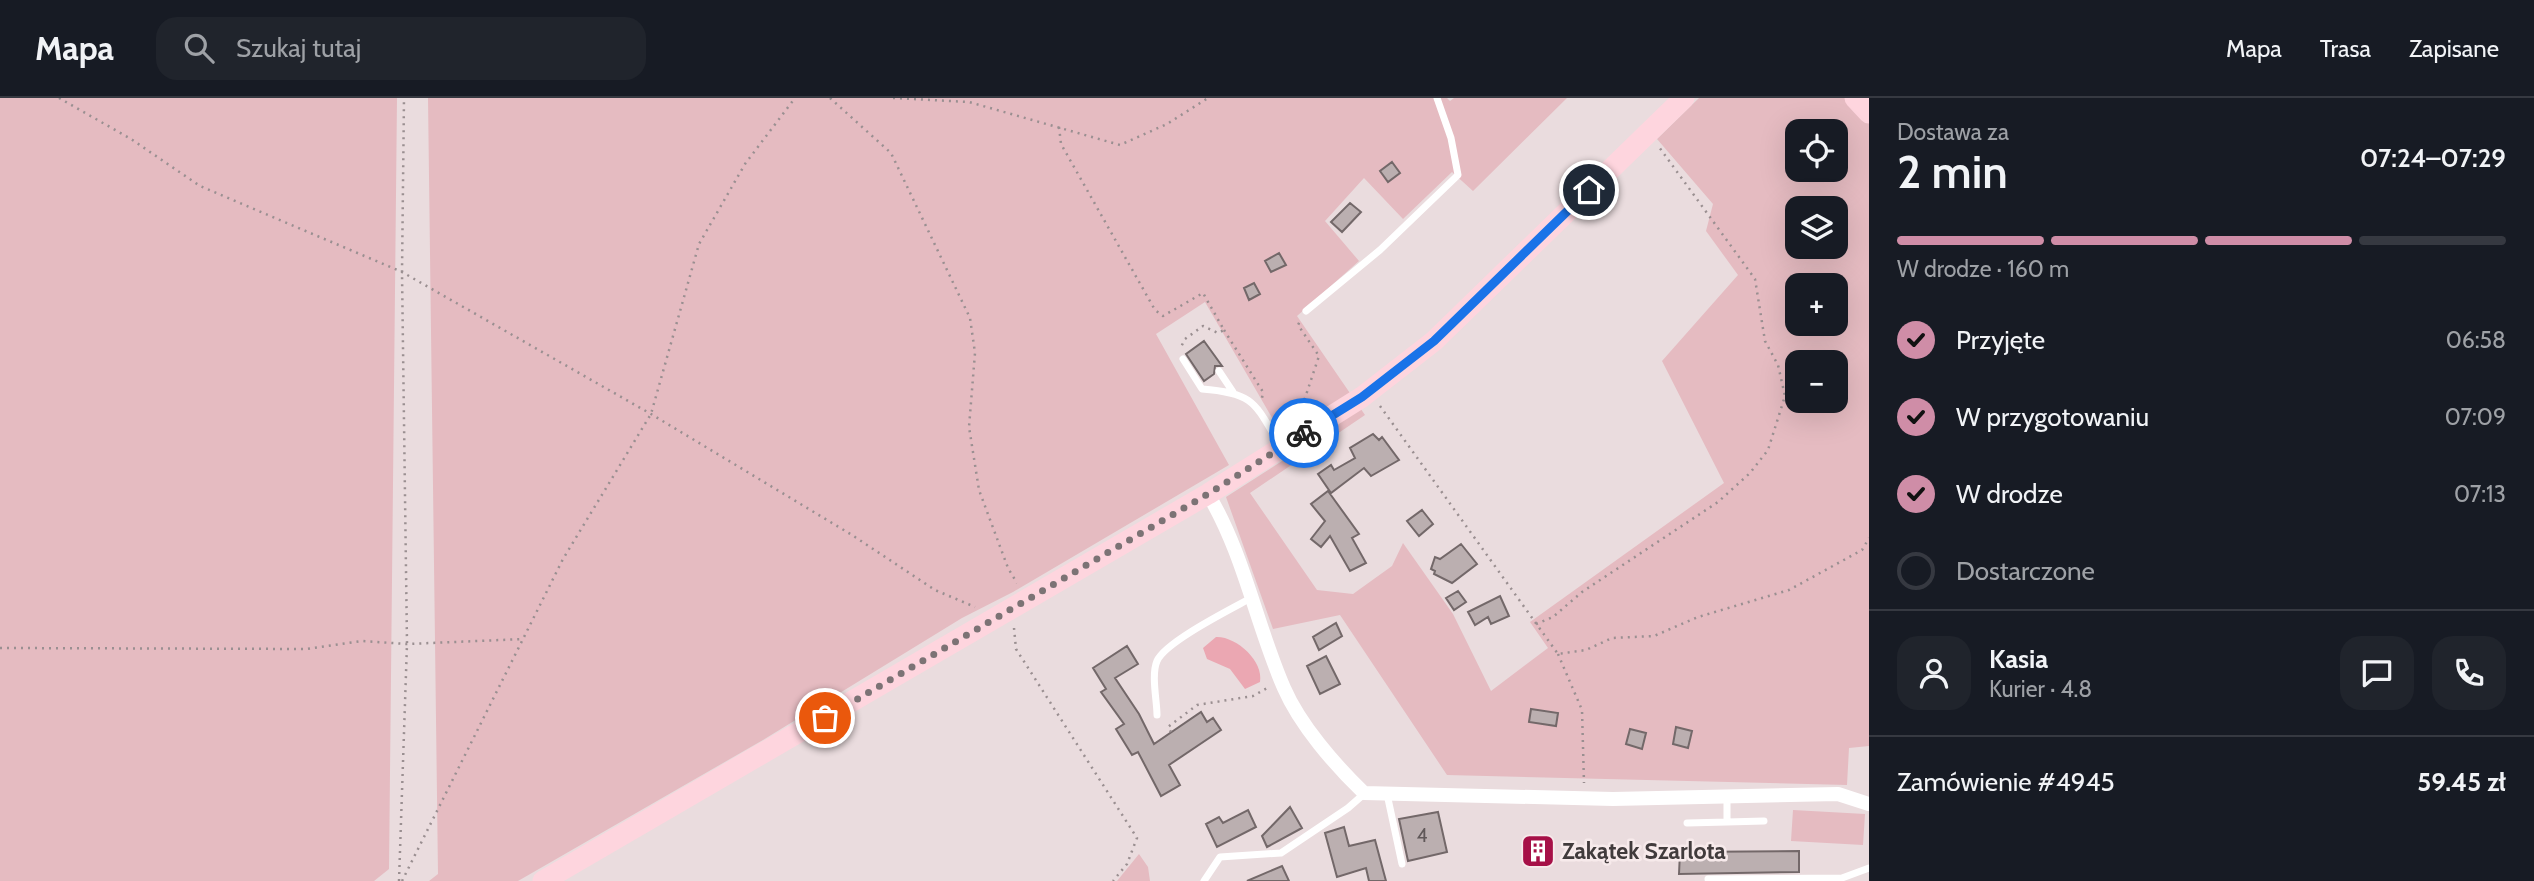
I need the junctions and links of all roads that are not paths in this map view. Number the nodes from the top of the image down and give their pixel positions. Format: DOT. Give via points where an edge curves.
graph roads {
  1 [pos="1437,98"];
  2 [pos="1684,98"];
  3 [pos="1855,98"];
  4 [pos="1869,113"];
  5 [pos="1306,311"];
  6 [pos="1183,359"];
  7 [pos="1219,371"];
  8 [pos="1233,392"];
  9 [pos="1286,445"];
  10 [pos="1208,494"];
  11 [pos="1252,598"];
  12 [pos="1157,716"];
  13 [pos="1364,793"];
  14 [pos="1387,794"];
  15 [pos="1727,796"];
  16 [pos="1869,804"];
  17 [pos="1764,821"];
  18 [pos="1727,822"];
  19 [pos="1687,823"];
  20 [pos="1402,863"];
  21 [pos="1869,868"];
  22 [pos="1708,879"];
  23 [pos="1717,880"];
  24 [pos="543,881"];
  25 [pos="1204,881"];
  1 -- 5 [label="lane" via="1458,175 1380,250"];
  2 -- 9 [label="street" via="1434,341 1362,397"];
  3 -- 4 [label="street"];
  6 -- 8 [label="lane" via="1202,389"];
  7 -- 8 [label="lane"];
  8 -- 9 [label="lane" via="1253,402"];
  9 -- 10 [label="street"];
  10 -- 11 [label="street" via="1226,523"];
  10 -- 24 [label="street"];
  11 -- 12 [label="lane" via="1161,654 1156,663"];
  11 -- 13 [label="street" via="1281,680 1332,762"];
  13 -- 14 [label="street"];
  13 -- 25 [label="lane" via="1282,853 1220,857"];
  14 -- 15 [label="street" via="1584,799"];
  14 -- 20 [label="lane"];
  15 -- 16 [label="street" via="1838,794"];
  15 -- 18 [label="lane"];
  17 -- 18 [label="lane"];
  18 -- 19 [label="lane"];
  21 -- 23 [label="lane" via="1842,878"];
  22 -- 23 [label="lane"];
}
